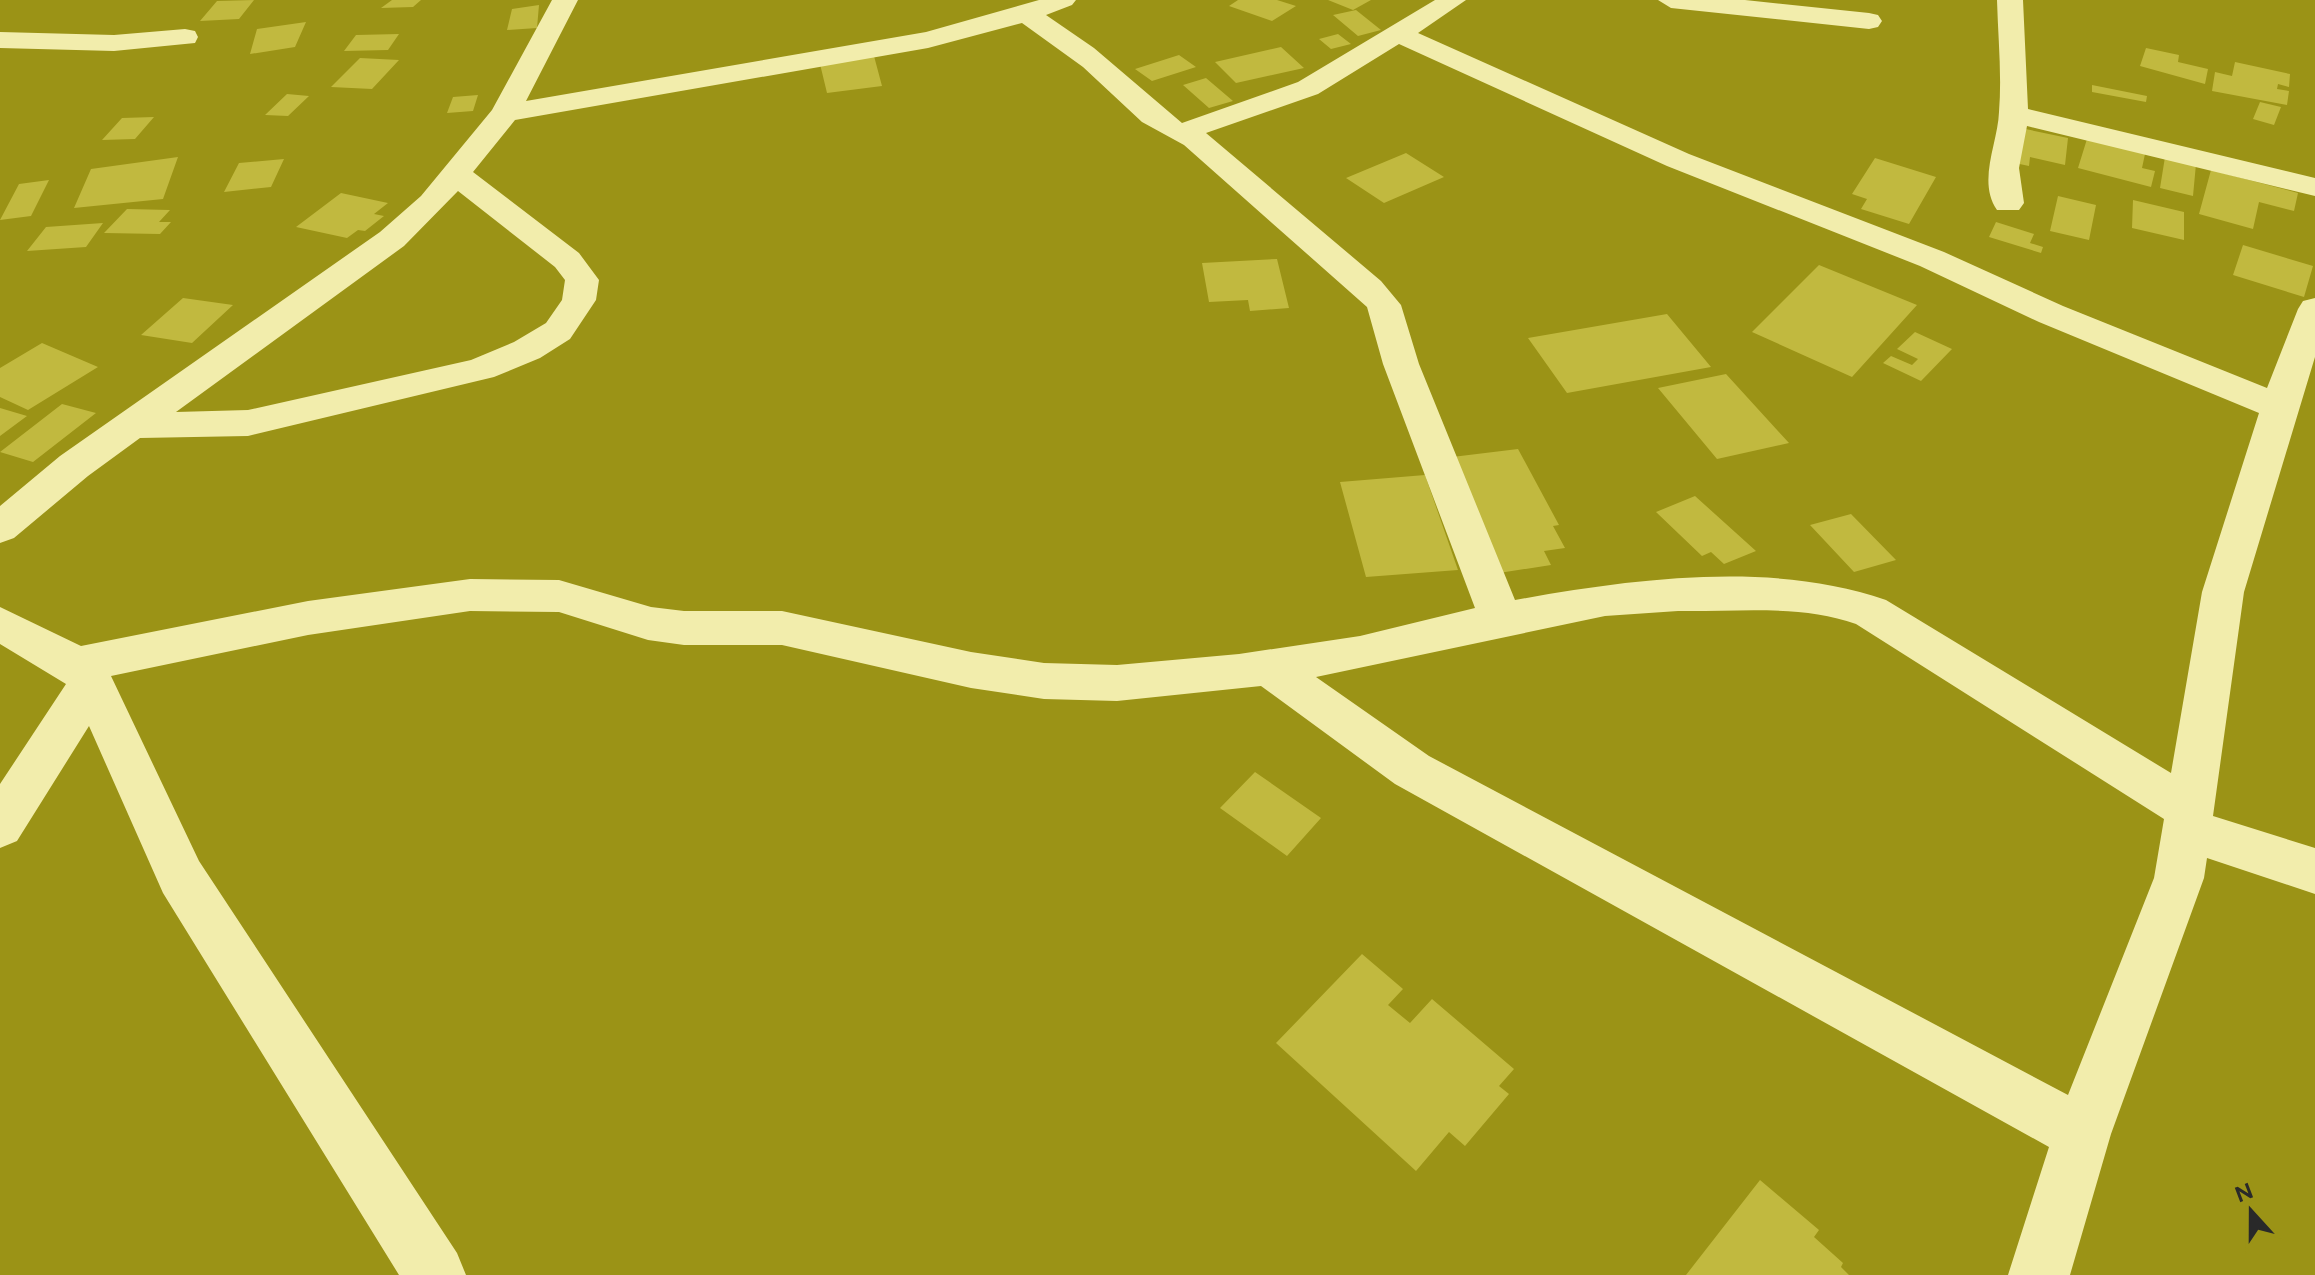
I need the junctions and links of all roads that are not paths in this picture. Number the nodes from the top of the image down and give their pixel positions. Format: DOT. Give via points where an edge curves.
graph roads {
  1 [pos="565,0"];
  2 [pos="1063,0"];
  3 [pos="1453,0"];
  4 [pos="1671,0"];
  5 [pos="2010,0"];
  6 [pos="1026,14"];
  7 [pos="1869,21"];
  8 [pos="1400,35"];
  9 [pos="185,37"];
  10 [pos="0,40"];
  11 [pos="505,113"];
  12 [pos="2014,114"];
  13 [pos="1189,137"];
  14 [pos="455,173"];
  15 [pos="2315,187"];
  16 [pos="2008,203"];
  17 [pos="2315,309"];
  18 [pos="2295,388"];
  19 [pos="133,425"];
  20 [pos="0,528"];
  21 [pos="1501,619"];
  22 [pos="0,624"];
  23 [pos="1269,668"];
  24 [pos="84,674"];
  25 [pos="2187,819"];
  26 [pos="0,826"];
  27 [pos="2315,871"];
  28 [pos="2082,1134"];
  29 [pos="435,1275"];
  30 [pos="2039,1275"];
  1 -- 11 [label="street"];
  2 -- 6 [label="street"];
  3 -- 8 [label="street"];
  4 -- 7 [label="street"];
  5 -- 12 [label="street"];
  6 -- 11 [label="street" via="928,40"];
  6 -- 13 [label="street" via="1074,45 1146,114"];
  8 -- 13 [label="street" via="1308,88 1193,128"];
  8 -- 18 [label="street" via="1665,155 1932,259 2051,314"];
  9 -- 10 [label="street" via="114,43"];
  11 -- 14 [label="street"];
  12 -- 15 [label="street"];
  12 -- 16 [label="street" via="2004,168"];
  13 -- 21 [label="street" via="1384,305 1401,364"];
  14 -- 19 [label="street" via="432,203 392,239"];
  14 -- 19 [label="street" via="567,260 582,280 579,300 558,331 481,369 291,414 248,423"];
  17 -- 18 [label="street"];
  18 -- 25 [label="street" via="2223,592"];
  19 -- 20 [label="street"];
  21 -- 23 [label="street" via="1360,653"];
  21 -- 25 [label="street" via="1605,600 1678,595 1840,601 1871,612"];
  22 -- 24 [label="street"];
  23 -- 24 [label="street" via="1117,683 1044,681 971,670 807,631 684,628 648,623 559,596 470,595 308,618"];
  23 -- 28 [label="street" via="1412,770"];
  24 -- 26 [label="street"];
  24 -- 29 [label="street" via="181,877"];
  25 -- 27 [label="street"];
  25 -- 28 [label="street" via="2168,912"];
  28 -- 30 [label="street"];
}
